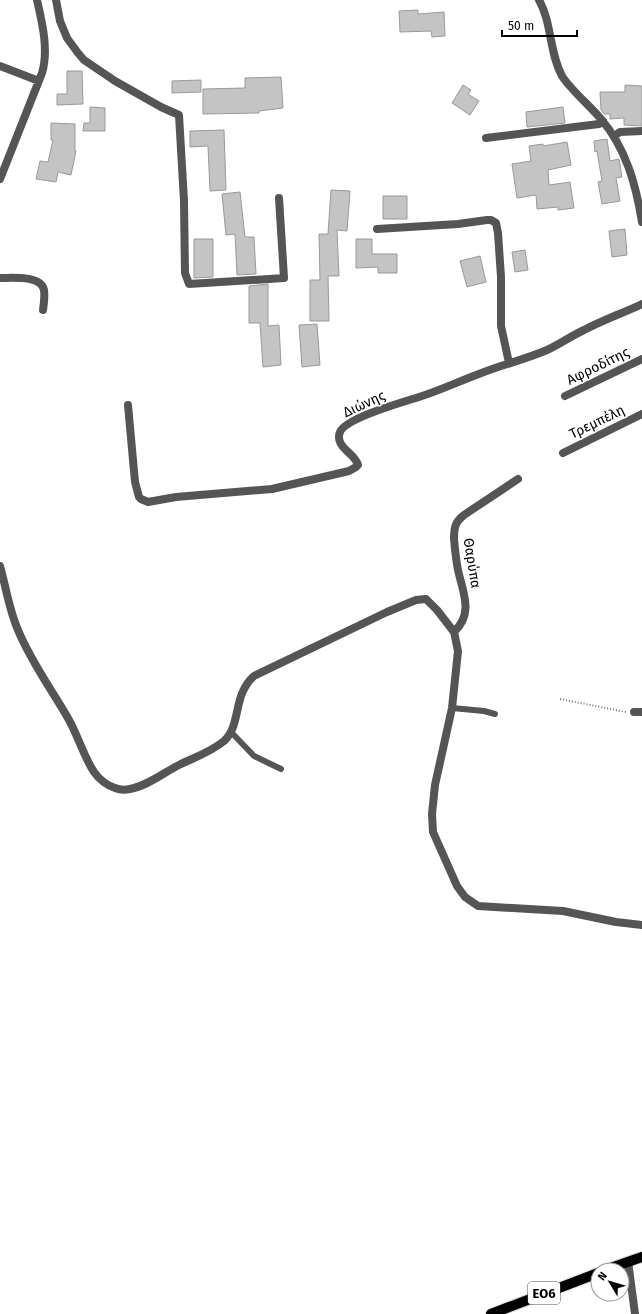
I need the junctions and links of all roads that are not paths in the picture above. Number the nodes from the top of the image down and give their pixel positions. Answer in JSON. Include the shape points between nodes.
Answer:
{"nodes":[{"id":1,"x":37,"y":0,"type":"edge"},
{"id":2,"x":56,"y":0,"type":"edge"},
{"id":3,"x":539,"y":0,"type":"edge"},
{"id":4,"x":0,"y":66,"type":"edge"},
{"id":5,"x":39,"y":81,"type":"junction"},
{"id":6,"x":603,"y":121,"type":"junction"},
{"id":7,"x":642,"y":131,"type":"edge"},
{"id":8,"x":614,"y":136,"type":"junction"},
{"id":9,"x":486,"y":138,"type":"dead end"},
{"id":10,"x":0,"y":179,"type":"edge"},
{"id":11,"x":280,"y":198,"type":"dead end"},
{"id":12,"x":640,"y":200,"type":"edge"},
{"id":13,"x":642,"y":222,"type":"edge"},
{"id":14,"x":377,"y":229,"type":"dead end"},
{"id":15,"x":0,"y":278,"type":"edge"},
{"id":16,"x":642,"y":304,"type":"edge"},
{"id":17,"x":43,"y":310,"type":"dead end"},
{"id":18,"x":642,"y":359,"type":"edge"},
{"id":19,"x":509,"y":363,"type":"junction"},
{"id":20,"x":565,"y":396,"type":"dead end"},
{"id":21,"x":128,"y":405,"type":"dead end"},
{"id":22,"x":642,"y":414,"type":"edge"},
{"id":23,"x":563,"y":453,"type":"dead end"},
{"id":24,"x":518,"y":479,"type":"dead end"},
{"id":25,"x":0,"y":566,"type":"edge"},
{"id":26,"x":454,"y":632,"type":"junction"},
{"id":27,"x":452,"y":708,"type":"junction"},
{"id":28,"x":495,"y":714,"type":"dead end"},
{"id":29,"x":231,"y":732,"type":"junction"},
{"id":30,"x":281,"y":768,"type":"dead end"},
{"id":31,"x":642,"y":925,"type":"edge"},
{"id":32,"x":642,"y":1257,"type":"edge"},
{"id":33,"x":628,"y":1261,"type":"joint"},
{"id":34,"x":590,"y":1276,"type":"edge"},
{"id":35,"x":491,"y":1314,"type":"edge"},
{"id":36,"x":635,"y":1314,"type":"edge"}],
"edges":[{"from":1,"to":5,"type":"street","via":[[45,58]]},
{"from":2,"to":11,"type":"street","via":[[67,38],[84,60],[115,81],[179,115],[185,273],[189,284],[284,278]]},
{"from":3,"to":6,"type":"street","via":[[556,61],[564,78]]},
{"from":4,"to":5,"type":"street"},
{"from":5,"to":10,"type":"street"},
{"from":6,"to":8,"type":"street"},
{"from":6,"to":9,"type":"street","via":[[600,124]]},
{"from":7,"to":8,"type":"street","via":[[620,132]]},
{"from":8,"to":12,"type":"street","via":[[628,164]]},
{"from":12,"to":13,"type":"street"},
{"from":14,"to":19,"type":"street","via":[[487,220],[496,223],[501,277],[501,326]]},
{"from":15,"to":17,"type":"street","via":[[38,281],[44,290]]},
{"from":16,"to":19,"type":"street","name":"Διώνης","via":[[585,329],[548,349]]},
{"from":18,"to":20,"type":"street","name":"Αφροδίτης"},
{"from":19,"to":21,"type":"street","name":"Διώνης","via":[[352,421],[344,427],[339,438],[355,458],[358,465],[356,467],[349,471],[272,489],[176,497],[148,502],[141,499],[137,494],[135,482]]},
{"from":22,"to":23,"type":"street","name":"Τρεμπέλη"},
{"from":24,"to":26,"type":"street","name":"Θαρύπα","via":[[458,519],[455,524],[455,555],[466,607],[463,621]]},
{"from":25,"to":29,"type":"street","via":[[20,636],[69,720],[90,766],[105,784],[124,790],[140,786],[218,745]]},
{"from":26,"to":27,"type":"street","via":[[458,651]]},
{"from":26,"to":29,"type":"street","via":[[426,599],[416,600],[388,612],[254,676],[246,685],[238,703]]},
{"from":27,"to":28,"type":"lane"},
{"from":27,"to":31,"type":"street","via":[[435,785],[433,832],[457,886],[465,897],[478,906],[563,911]]},
{"from":29,"to":30,"type":"lane","via":[[254,756]]},
{"from":32,"to":33,"type":"main road"},
{"from":33,"to":36,"type":"street"},
{"from":34,"to":35,"type":"main road","number":"ΕΟ6"}]}
